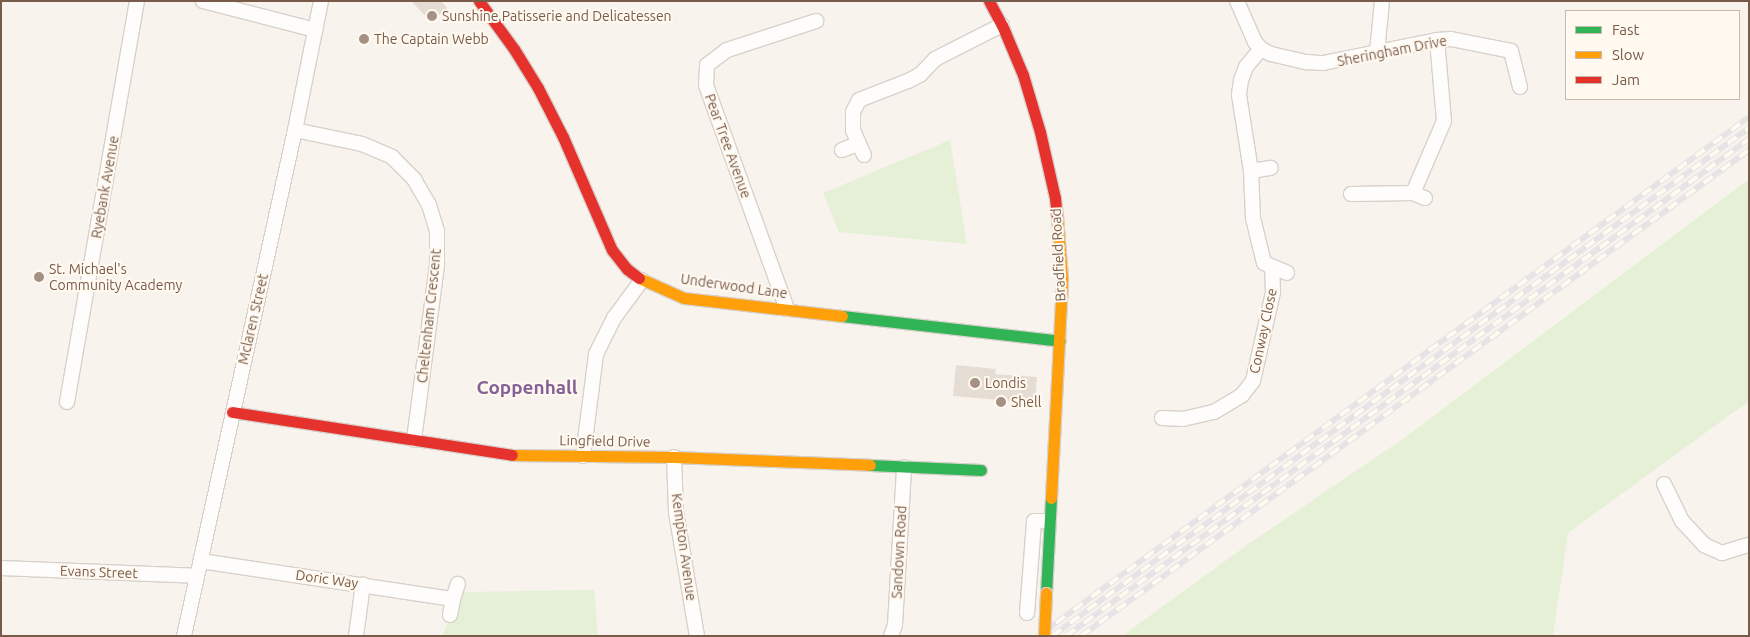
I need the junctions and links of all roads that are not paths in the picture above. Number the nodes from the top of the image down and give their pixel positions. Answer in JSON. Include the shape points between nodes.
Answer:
{"nodes":[{"id":1,"x":137,"y":1,"type":"edge"},
{"id":2,"x":203,"y":1,"type":"edge"},
{"id":3,"x":321,"y":1,"type":"edge"},
{"id":4,"x":479,"y":1,"type":"edge"},
{"id":5,"x":989,"y":1,"type":"edge"},
{"id":6,"x":1237,"y":1,"type":"edge"},
{"id":7,"x":1382,"y":1,"type":"edge"},
{"id":8,"x":816,"y":21,"type":"dead end"},
{"id":9,"x":1002,"y":25,"type":"junction"},
{"id":10,"x":315,"y":30,"type":"junction"},
{"id":11,"x":1437,"y":40,"type":"junction"},
{"id":12,"x":1261,"y":49,"type":"junction"},
{"id":13,"x":1377,"y":52,"type":"junction"},
{"id":14,"x":1520,"y":87,"type":"dead end"},
{"id":15,"x":295,"y":130,"type":"junction"},
{"id":16,"x":842,"y":150,"type":"dead end"},
{"id":17,"x":1272,"y":168,"type":"dead end"},
{"id":18,"x":1251,"y":171,"type":"junction"},
{"id":19,"x":1351,"y":194,"type":"dead end"},
{"id":20,"x":1272,"y":268,"type":"junction"},
{"id":21,"x":1287,"y":273,"type":"dead end"},
{"id":22,"x":642,"y":280,"type":"junction"},
{"id":23,"x":787,"y":309,"type":"junction"},
{"id":24,"x":1060,"y":341,"type":"junction"},
{"id":25,"x":67,"y":402,"type":"dead end"},
{"id":26,"x":232,"y":412,"type":"junction"},
{"id":27,"x":1162,"y":418,"type":"dead end"},
{"id":28,"x":414,"y":439,"type":"junction"},
{"id":29,"x":583,"y":456,"type":"junction"},
{"id":30,"x":674,"y":457,"type":"junction"},
{"id":31,"x":904,"y":467,"type":"junction"},
{"id":32,"x":981,"y":470,"type":"dead end"},
{"id":33,"x":1664,"y":484,"type":"dead end"},
{"id":34,"x":1048,"y":521,"type":"junction"},
{"id":35,"x":1749,"y":545,"type":"edge"},
{"id":36,"x":201,"y":561,"type":"junction"},
{"id":37,"x":1,"y":568,"type":"edge"},
{"id":38,"x":196,"y":576,"type":"junction"},
{"id":39,"x":363,"y":584,"type":"junction"},
{"id":40,"x":458,"y":584,"type":"dead end"},
{"id":41,"x":453,"y":598,"type":"junction"},
{"id":42,"x":1027,"y":613,"type":"dead end"},
{"id":43,"x":450,"y":615,"type":"dead end"},
{"id":44,"x":184,"y":636,"type":"edge"},
{"id":45,"x":356,"y":636,"type":"edge"},
{"id":46,"x":697,"y":636,"type":"edge"},
{"id":47,"x":891,"y":636,"type":"edge"},
{"id":48,"x":1044,"y":636,"type":"edge"}],
"edges":[{"from":1,"to":25,"type":"street","name":"Ryebank Avenue"},
{"from":2,"to":10,"type":"street"},
{"from":3,"to":10,"type":"street","name":"Mclaren Street"},
{"from":4,"to":22,"type":"street","name":"Underwood Lane","via":[[538,88],[612,250],[627,269]]},
{"from":5,"to":9,"type":"street","name":"Bradfield Road"},
{"from":6,"to":12,"type":"street"},
{"from":7,"to":13,"type":"street"},
{"from":8,"to":23,"type":"street","name":"Pear Tree Avenue","via":[[727,50],[707,65],[706,85]]},
{"from":9,"to":16,"type":"street","via":[[934,59],[920,75],[908,82],[859,100],[853,120],[861,149]]},
{"from":9,"to":24,"type":"street","name":"Bradfield Road","via":[[1023,75],[1056,198],[1062,278]]},
{"from":10,"to":15,"type":"street","name":"Mclaren Street"},
{"from":11,"to":13,"type":"street","name":"Sheringham Drive"},
{"from":11,"to":14,"type":"street","name":"Sheringham Drive","via":[[1451,39],[1511,51]]},
{"from":11,"to":19,"type":"street","via":[[1444,121],[1419,195]]},
{"from":12,"to":13,"type":"street","name":"Sheringham Drive","via":[[1291,59],[1323,63]]},
{"from":12,"to":18,"type":"street","name":"Conway Close","via":[[1246,67],[1241,80],[1240,95]]},
{"from":15,"to":26,"type":"street","name":"Mclaren Street"},
{"from":15,"to":28,"type":"street","name":"Cheltenham Crescent","via":[[362,144],[392,157],[414,179],[429,205],[437,231],[437,265]]},
{"from":17,"to":18,"type":"street"},
{"from":18,"to":20,"type":"street","name":"Conway Close","via":[[1253,218],[1264,263]]},
{"from":20,"to":21,"type":"street","name":"Conway Close"},
{"from":20,"to":27,"type":"street","name":"Conway Close","via":[[1273,292],[1253,381],[1242,395],[1214,412],[1190,418]]},
{"from":22,"to":23,"type":"street","name":"Underwood Lane","via":[[684,298]]},
{"from":22,"to":29,"type":"street","via":[[614,318],[596,354]]},
{"from":23,"to":24,"type":"street","name":"Underwood Lane"},
{"from":24,"to":34,"type":"street","name":"Bradfield Road"},
{"from":26,"to":28,"type":"street","name":"Lingfield Drive"},
{"from":26,"to":36,"type":"street","name":"Mclaren Street"},
{"from":28,"to":29,"type":"street","name":"Lingfield Drive","via":[[510,454]]},
{"from":29,"to":30,"type":"street","name":"Lingfield Drive"},
{"from":30,"to":31,"type":"street","name":"Lingfield Drive"},
{"from":30,"to":46,"type":"street","name":"Kempton Avenue","via":[[676,512]]},
{"from":31,"to":32,"type":"street","name":"Lingfield Drive"},
{"from":31,"to":47,"type":"street","name":"Sandown Road","via":[[895,624]]},
{"from":33,"to":35,"type":"street","via":[[1682,521],[1704,545],[1722,553]]},
{"from":34,"to":42,"type":"street","via":[[1034,521]]},
{"from":34,"to":48,"type":"street","name":"Bradfield Road","bridge":true},
{"from":36,"to":38,"type":"street","name":"Mclaren Street"},
{"from":36,"to":39,"type":"street","name":"Doric Way"},
{"from":37,"to":38,"type":"street","name":"Evans Street"},
{"from":38,"to":44,"type":"street","name":"Mclaren Street"},
{"from":39,"to":41,"type":"street","name":"Doric Way"},
{"from":39,"to":45,"type":"street"},
{"from":40,"to":41,"type":"street"},
{"from":41,"to":43,"type":"street"}]}
